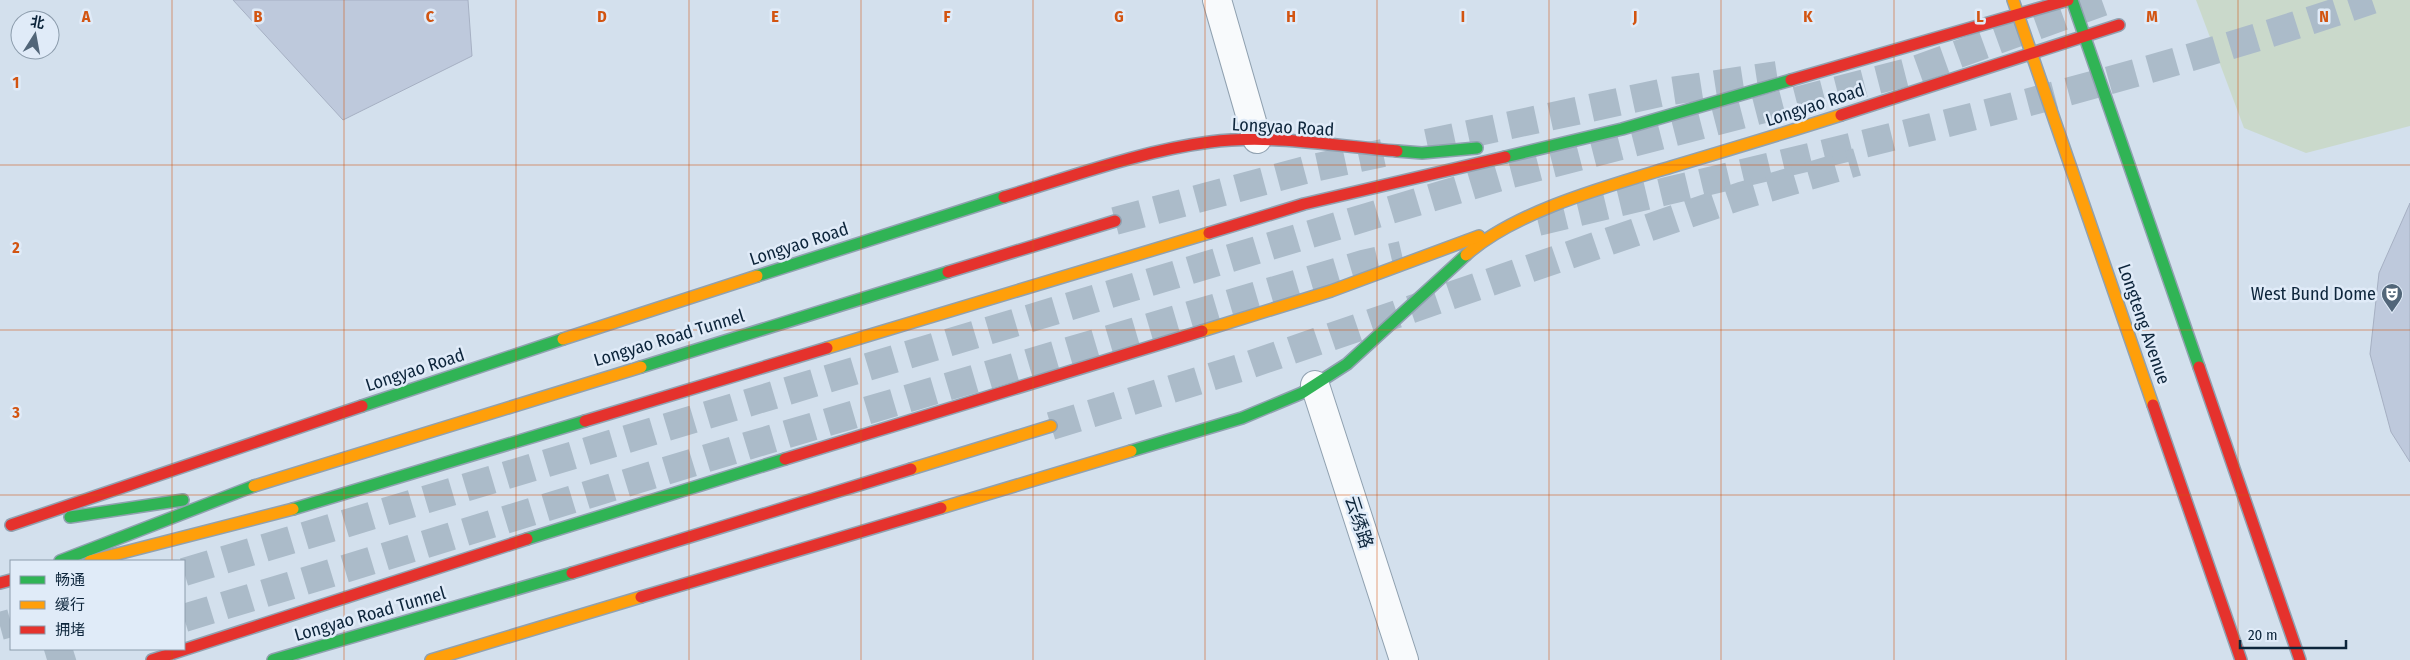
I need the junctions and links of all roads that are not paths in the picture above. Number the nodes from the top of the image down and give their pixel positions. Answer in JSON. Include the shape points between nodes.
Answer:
{"nodes":[{"id":1,"x":1217,"y":0,"type":"edge"},
{"id":2,"x":2013,"y":0,"type":"edge"},
{"id":3,"x":2068,"y":0,"type":"edge"},
{"id":4,"x":2072,"y":0,"type":"edge"},
{"id":5,"x":2018,"y":15,"type":"junction"},
{"id":6,"x":2119,"y":25,"type":"dead end"},
{"id":7,"x":2085,"y":36,"type":"junction"},
{"id":8,"x":2032,"y":53,"type":"junction"},
{"id":9,"x":1622,"y":129,"type":"junction"},
{"id":10,"x":1257,"y":139,"type":"junction"},
{"id":11,"x":1523,"y":219,"type":"junction"},
{"id":12,"x":1115,"y":221,"type":"tunnel mouth"},
{"id":13,"x":1315,"y":385,"type":"junction"},
{"id":14,"x":1051,"y":426,"type":"tunnel mouth"},
{"id":15,"x":234,"y":492,"type":"junction"},
{"id":16,"x":6,"y":526,"type":"edge"},
{"id":17,"x":63,"y":560,"type":"edge"},
{"id":18,"x":94,"y":560,"type":"edge"},
{"id":19,"x":185,"y":649,"type":"edge"},
{"id":20,"x":183,"y":650,"type":"edge"},
{"id":21,"x":152,"y":660,"type":"edge"},
{"id":22,"x":272,"y":660,"type":"edge"},
{"id":23,"x":431,"y":660,"type":"edge"},
{"id":24,"x":1404,"y":660,"type":"edge"},
{"id":25,"x":2241,"y":660,"type":"edge"},
{"id":26,"x":2300,"y":660,"type":"edge"}],
"edges":[{"from":1,"to":10,"type":"street"},
{"from":2,"to":5,"type":"main road","name":"Longteng Avenue"},
{"from":3,"to":5,"type":"main road","name":"Longyao Road"},
{"from":4,"to":7,"type":"main road"},
{"from":5,"to":8,"type":"main road","name":"Longteng Avenue"},
{"from":5,"to":9,"type":"main road","name":"Longyao Road"},
{"from":6,"to":7,"type":"main road","name":"Longyao Road"},
{"from":7,"to":8,"type":"main road","name":"Longyao Road"},
{"from":7,"to":26,"type":"main road"},
{"from":8,"to":11,"type":"main road","name":"Longyao Road","via":[[1592,191]]},
{"from":8,"to":25,"type":"main road","name":"Longteng Avenue"},
{"from":9,"to":10,"type":"main road","name":"Longyao Road","via":[[1494,147],[1422,153]]},
{"from":9,"to":18,"type":"main road","name":"Longyao Road","via":[[1304,204],[272,516]]},
{"from":10,"to":16,"type":"main road","name":"Longyao Road","via":[[1210,142],[1140,156],[912,225]]},
{"from":11,"to":13,"type":"main road","name":"Longyao Road","via":[[1474,248],[1347,364]]},
{"from":11,"to":19,"type":"main road","name":"Longyao Road","via":[[1331,291],[493,549]]},
{"from":12,"to":15,"type":"main road","name":"Longyao Road Tunnel"},
{"from":13,"to":23,"type":"main road","name":"Longyao Road","via":[[1242,418]]},
{"from":13,"to":24,"type":"street","name":"云绣路"},
{"from":14,"to":22,"type":"main road","name":"Longyao Road Tunnel","via":[[585,569]]},
{"from":15,"to":16,"type":"main road","name":"Longyao Road Tunnel"},
{"from":15,"to":17,"type":"main road","name":"Longyao Road Tunnel"},
{"from":20,"to":21,"type":"main road","name":"Longyao Road"}]}
